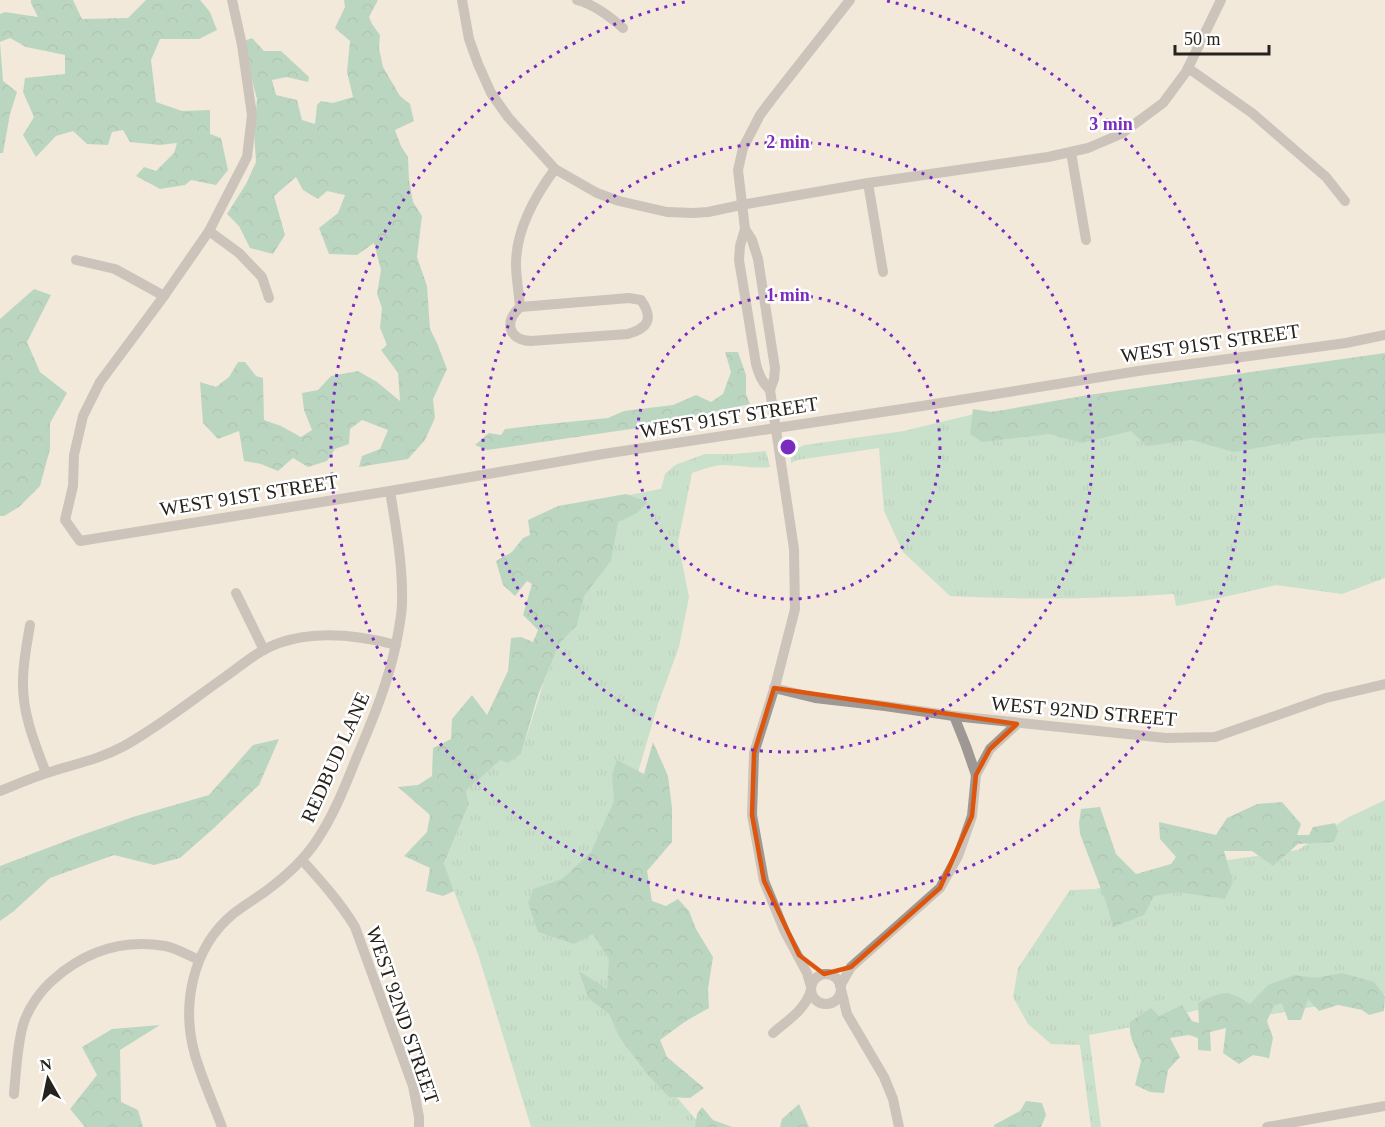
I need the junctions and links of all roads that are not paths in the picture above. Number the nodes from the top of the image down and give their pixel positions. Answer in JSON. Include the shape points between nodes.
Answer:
{"nodes":[{"id":1,"x":232,"y":0,"type":"edge"},
{"id":2,"x":466,"y":0,"type":"edge"},
{"id":3,"x":577,"y":0,"type":"edge"},
{"id":4,"x":850,"y":0,"type":"edge"},
{"id":5,"x":1221,"y":0,"type":"edge"},
{"id":6,"x":623,"y":28,"type":"dead end"},
{"id":7,"x":1188,"y":68,"type":"junction"},
{"id":8,"x":1071,"y":152,"type":"junction"},
{"id":9,"x":555,"y":169,"type":"junction"},
{"id":10,"x":868,"y":183,"type":"junction"},
{"id":11,"x":1345,"y":201,"type":"dead end"},
{"id":12,"x":741,"y":205,"type":"junction"},
{"id":13,"x":745,"y":229,"type":"junction"},
{"id":14,"x":209,"y":231,"type":"junction"},
{"id":15,"x":1086,"y":240,"type":"dead end"},
{"id":16,"x":76,"y":260,"type":"dead end"},
{"id":17,"x":883,"y":272,"type":"dead end"},
{"id":18,"x":164,"y":296,"type":"junction"},
{"id":19,"x":269,"y":298,"type":"dead end"},
{"id":20,"x":520,"y":307,"type":"junction"},
{"id":21,"x":1385,"y":335,"type":"edge"},
{"id":22,"x":770,"y":390,"type":"junction"},
{"id":23,"x":776,"y":428,"type":"junction"},
{"id":24,"x":390,"y":490,"type":"junction"},
{"id":25,"x":236,"y":593,"type":"dead end"},
{"id":26,"x":30,"y":625,"type":"dead end"},
{"id":27,"x":396,"y":645,"type":"junction"},
{"id":28,"x":264,"y":650,"type":"junction"},
{"id":29,"x":1385,"y":684,"type":"edge"},
{"id":30,"x":774,"y":688,"type":"junction"},
{"id":31,"x":954,"y":717,"type":"junction"},
{"id":32,"x":1017,"y":724,"type":"junction"},
{"id":33,"x":46,"y":773,"type":"junction"},
{"id":34,"x":976,"y":775,"type":"junction"},
{"id":35,"x":0,"y":791,"type":"edge"},
{"id":36,"x":302,"y":860,"type":"junction"},
{"id":37,"x":799,"y":955,"type":"junction"},
{"id":38,"x":199,"y":960,"type":"junction"},
{"id":39,"x":851,"y":967,"type":"junction"},
{"id":40,"x":826,"y":974,"type":"junction"},
{"id":41,"x":811,"y":988,"type":"junction"},
{"id":42,"x":841,"y":988,"type":"junction"},
{"id":43,"x":822,"y":1004,"type":"junction"},
{"id":44,"x":802,"y":1008,"type":"junction"},
{"id":45,"x":847,"y":1014,"type":"junction"},
{"id":46,"x":772,"y":1033,"type":"dead end"},
{"id":47,"x":14,"y":1094,"type":"dead end"},
{"id":48,"x":1385,"y":1106,"type":"edge"},
{"id":49,"x":222,"y":1127,"type":"edge"},
{"id":50,"x":419,"y":1127,"type":"edge"},
{"id":51,"x":899,"y":1127,"type":"edge"},
{"id":52,"x":1267,"y":1127,"type":"edge"}],
"edges":[{"from":1,"to":14,"type":"street","via":[[252,115],[247,157]]},
{"from":2,"to":9,"type":"street","via":[[469,39],[491,93]]},
{"from":3,"to":6,"type":"street","via":[[608,14]]},
{"from":4,"to":12,"type":"street","via":[[760,115],[743,148],[738,170]]},
{"from":5,"to":7,"type":"street"},
{"from":7,"to":8,"type":"street","via":[[1163,103],[1121,134]]},
{"from":7,"to":11,"type":"street","via":[[1252,113],[1326,177]]},
{"from":8,"to":10,"type":"street"},
{"from":8,"to":15,"type":"street"},
{"from":9,"to":12,"type":"street","via":[[597,193],[656,210],[708,212]]},
{"from":9,"to":20,"type":"street","via":[[533,202],[519,241],[516,264]]},
{"from":10,"to":12,"type":"street"},
{"from":10,"to":17,"type":"street"},
{"from":12,"to":13,"type":"street"},
{"from":13,"to":22,"type":"street","via":[[758,259],[776,368]]},
{"from":13,"to":22,"type":"street","via":[[739,260],[756,364],[762,383]]},
{"from":14,"to":18,"type":"street"},
{"from":14,"to":19,"type":"street","via":[[239,253],[261,277]]},
{"from":16,"to":18,"type":"street","via":[[115,268]]},
{"from":18,"to":24,"type":"street","name":"WEST 91ST STREET","via":[[100,382],[83,416],[65,520],[80,541]]},
{"from":20,"to":20,"type":"street","via":[[513,314],[510,328],[522,341],[628,334],[640,331],[647,320],[645,306],[636,298]]},
{"from":21,"to":23,"type":"street","name":"WEST 91ST STREET"},
{"from":22,"to":23,"type":"street"},
{"from":23,"to":24,"type":"street","name":"WEST 91ST STREET"},
{"from":23,"to":30,"type":"street","via":[[794,549],[795,609]]},
{"from":24,"to":27,"type":"street","name":"REDBUD LANE","via":[[403,605]]},
{"from":25,"to":28,"type":"street"},
{"from":26,"to":33,"type":"street","via":[[22,684],[25,711]]},
{"from":27,"to":28,"type":"street","via":[[346,635],[303,638]]},
{"from":27,"to":36,"type":"street","name":"REDBUD LANE","via":[[382,696],[340,798]]},
{"from":28,"to":33,"type":"street","via":[[138,738],[101,757]]},
{"from":29,"to":32,"type":"street","name":"WEST 92ND STREET","via":[[1326,698],[1215,737],[1166,738]]},
{"from":30,"to":31,"type":"street","name":"WEST 92ND STREET","via":[[815,698]]},
{"from":30,"to":37,"type":"street","via":[[754,753],[752,815],[764,880],[785,933]]},
{"from":31,"to":32,"type":"street","name":"WEST 92ND STREET"},
{"from":31,"to":34,"type":"street"},
{"from":32,"to":34,"type":"street","via":[[990,749]]},
{"from":33,"to":35,"type":"street"},
{"from":34,"to":39,"type":"street","via":[[972,816],[958,856],[940,888]]},
{"from":36,"to":38,"type":"street","name":"REDBUD LANE","via":[[232,915],[207,944]]},
{"from":36,"to":50,"type":"street","name":"WEST 92ND STREET","via":[[332,893],[355,927],[412,1086]]},
{"from":37,"to":40,"type":"street"},
{"from":37,"to":41,"type":"street"},
{"from":38,"to":47,"type":"street","via":[[166,946],[123,945],[101,950],[63,972],[48,985],[24,1023]]},
{"from":38,"to":49,"type":"street","name":"REDBUD LANE","via":[[192,981],[190,1032]]},
{"from":39,"to":40,"type":"street"},
{"from":39,"to":42,"type":"street"},
{"from":40,"to":41,"type":"street","via":[[815,978]]},
{"from":40,"to":42,"type":"street","via":[[834,976]]},
{"from":41,"to":43,"type":"street","via":[[813,997]]},
{"from":41,"to":44,"type":"street"},
{"from":42,"to":43,"type":"street","via":[[834,1002]]},
{"from":42,"to":45,"type":"street"},
{"from":43,"to":44,"type":"street"},
{"from":43,"to":45,"type":"street"},
{"from":44,"to":46,"type":"street"},
{"from":45,"to":51,"type":"street","via":[[884,1077]]},
{"from":48,"to":52,"type":"street"}]}
